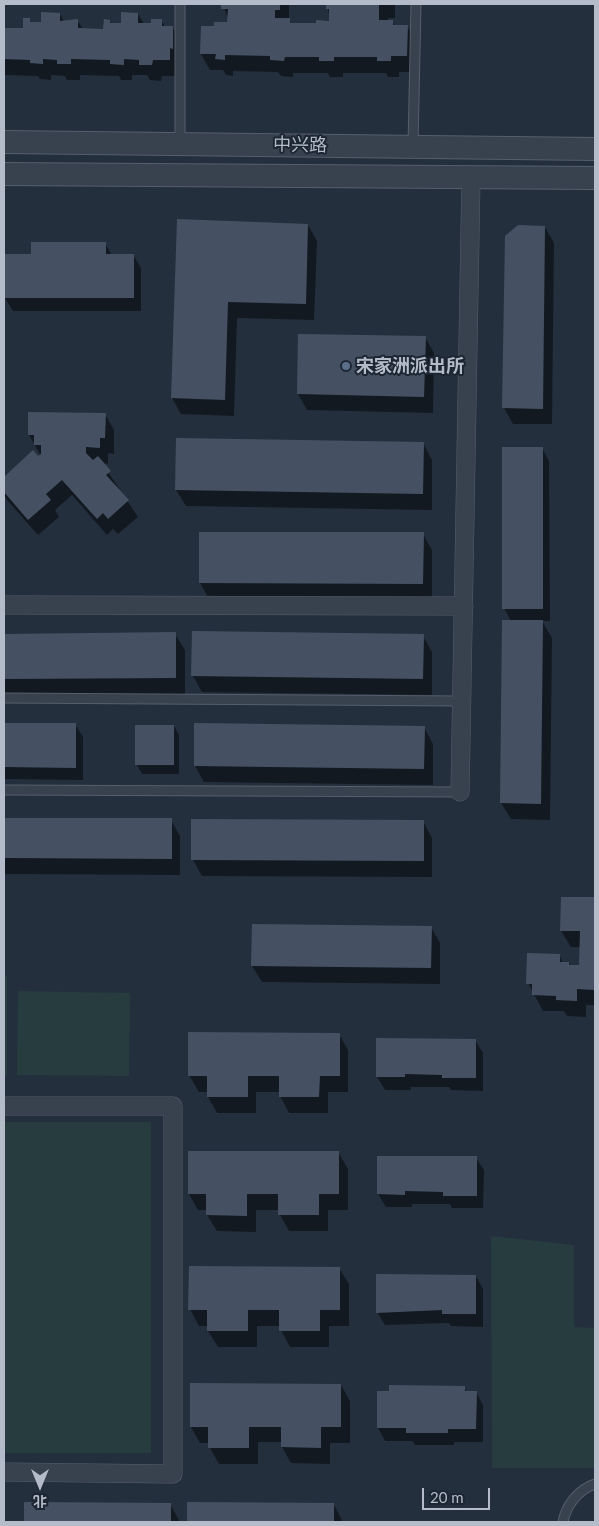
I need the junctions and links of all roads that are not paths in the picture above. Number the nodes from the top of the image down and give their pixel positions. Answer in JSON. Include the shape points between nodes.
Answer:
{"nodes":[{"id":1,"x":180,"y":4,"type":"edge"},
{"id":2,"x":416,"y":4,"type":"edge"},
{"id":3,"x":4,"y":142,"type":"edge"},
{"id":4,"x":180,"y":144,"type":"junction"},
{"id":5,"x":413,"y":147,"type":"junction"},
{"id":6,"x":595,"y":149,"type":"edge"},
{"id":7,"x":4,"y":174,"type":"edge"},
{"id":8,"x":471,"y":177,"type":"junction"},
{"id":9,"x":595,"y":178,"type":"edge"},
{"id":10,"x":4,"y":605,"type":"edge"},
{"id":11,"x":464,"y":606,"type":"junction"},
{"id":12,"x":4,"y":698,"type":"edge"},
{"id":13,"x":462,"y":701,"type":"junction"},
{"id":14,"x":4,"y":790,"type":"edge"},
{"id":15,"x":460,"y":792,"type":"joint"},
{"id":16,"x":4,"y":1106,"type":"edge"},
{"id":17,"x":4,"y":1472,"type":"edge"},
{"id":18,"x":595,"y":1484,"type":"edge"},
{"id":19,"x":563,"y":1522,"type":"edge"}],
"edges":[{"from":1,"to":4,"type":"lane"},
{"from":2,"to":5,"type":"lane"},
{"from":3,"to":4,"type":"street","name":"中兴路"},
{"from":4,"to":5,"type":"street","name":"中兴路"},
{"from":5,"to":6,"type":"street","name":"中兴路"},
{"from":7,"to":8,"type":"street","name":"中兴路"},
{"from":8,"to":9,"type":"street","name":"中兴路"},
{"from":8,"to":11,"type":"street"},
{"from":10,"to":11,"type":"street"},
{"from":11,"to":13,"type":"street"},
{"from":12,"to":13,"type":"lane"},
{"from":13,"to":15,"type":"street"},
{"from":14,"to":15,"type":"lane"},
{"from":16,"to":17,"type":"street","via":[[173,1106],[173,1474]]},
{"from":18,"to":19,"type":"lane","via":[[584,1488],[572,1501]]}]}
